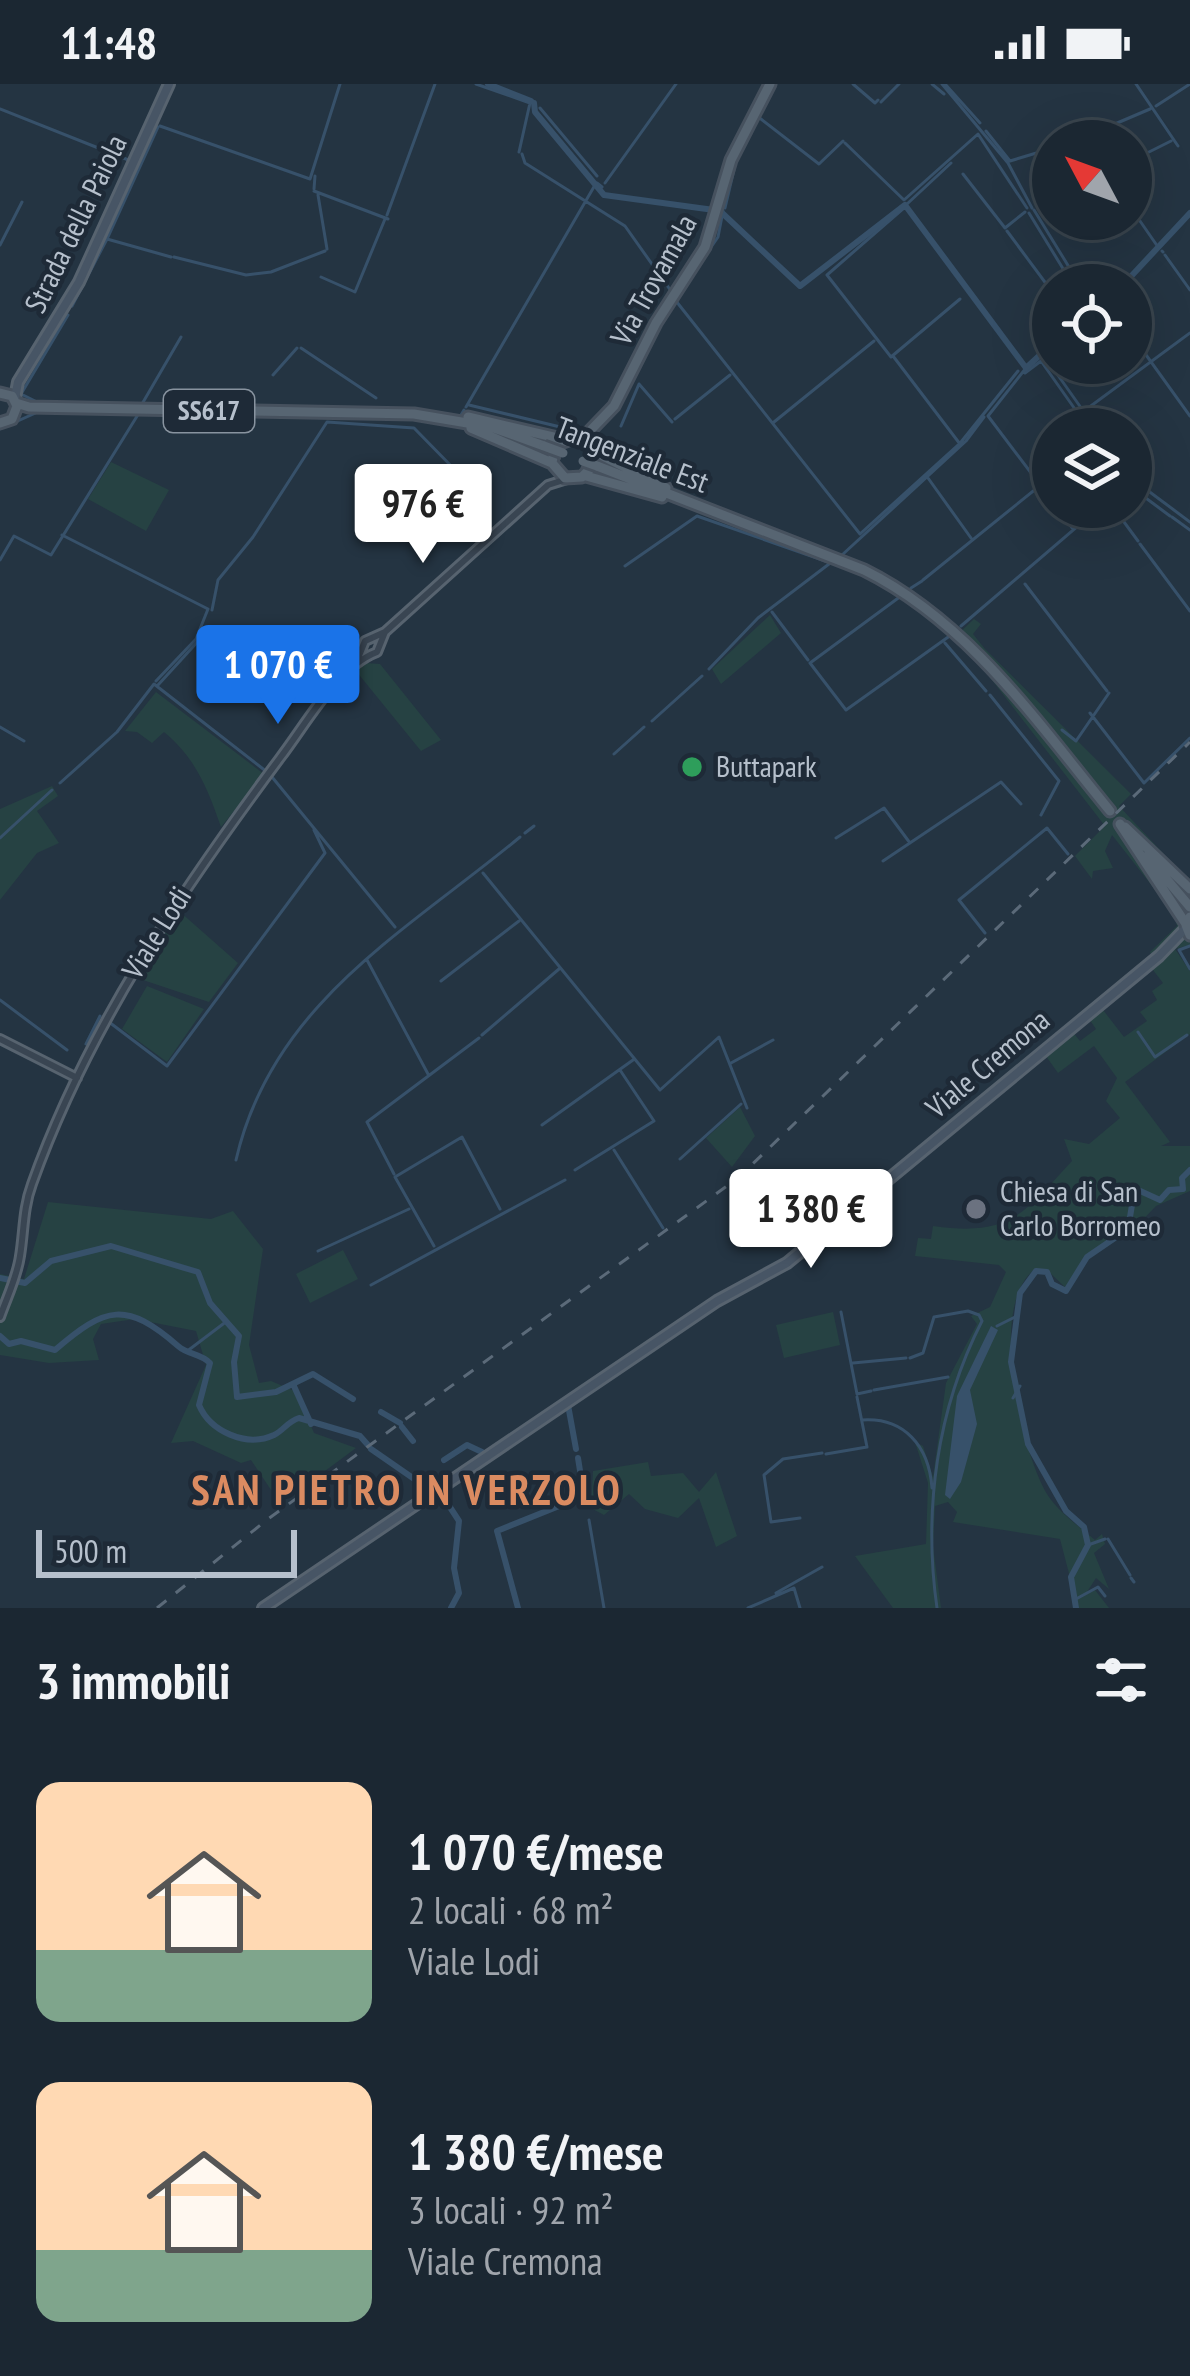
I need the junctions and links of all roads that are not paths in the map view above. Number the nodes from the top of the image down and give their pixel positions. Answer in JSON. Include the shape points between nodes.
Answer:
{"nodes":[{"id":1,"x":169,"y":84,"type":"edge"},
{"id":2,"x":770,"y":84,"type":"edge"},
{"id":3,"x":18,"y":382,"type":"junction"},
{"id":4,"x":1,"y":393,"type":"edge"},
{"id":5,"x":16,"y":405,"type":"junction"},
{"id":6,"x":390,"y":412,"type":"junction"},
{"id":7,"x":0,"y":423,"type":"edge"},
{"id":8,"x":597,"y":427,"type":"junction"},
{"id":9,"x":579,"y":436,"type":"junction"},
{"id":10,"x":562,"y":439,"type":"junction"},
{"id":11,"x":592,"y":448,"type":"junction"},
{"id":12,"x":553,"y":465,"type":"junction"},
{"id":13,"x":576,"y":478,"type":"junction"},
{"id":14,"x":548,"y":485,"type":"junction"},
{"id":15,"x":685,"y":501,"type":"junction"},
{"id":16,"x":385,"y":632,"type":"junction"},
{"id":17,"x":370,"y":639,"type":"junction"},
{"id":18,"x":379,"y":644,"type":"junction"},
{"id":19,"x":365,"y":652,"type":"junction"},
{"id":20,"x":1110,"y":811,"type":"dead end"},
{"id":21,"x":1120,"y":824,"type":"junction"},
{"id":22,"x":1190,"y":889,"type":"edge"},
{"id":23,"x":1190,"y":907,"type":"edge"},
{"id":24,"x":1188,"y":929,"type":"edge"},
{"id":25,"x":0,"y":1040,"type":"edge"},
{"id":26,"x":77,"y":1078,"type":"junction"},
{"id":27,"x":0,"y":1317,"type":"edge"},
{"id":28,"x":263,"y":1608,"type":"edge"}],
"edges":[{"from":1,"to":3,"type":"main road","name":"Strada della Paiola","via":[[79,282]]},
{"from":2,"to":8,"type":"main road","name":"Via Trovamala","via":[[736,147],[705,247]]},
{"from":3,"to":4,"type":"main road","name":"Strada della Paiola"},
{"from":3,"to":5,"type":"main road","name":"Strada della Paiola"},
{"from":4,"to":5,"type":"main road","name":"Tangenziale Est","number":"SS617"},
{"from":5,"to":6,"type":"main road","name":"Tangenziale Est","number":"SS617"},
{"from":5,"to":7,"type":"main road"},
{"from":6,"to":10,"type":"main road","via":[[489,419]]},
{"from":6,"to":12,"type":"main road","via":[[465,425]]},
{"from":6,"to":15,"type":"main road","name":"Tangenziale Est","number":"SS617","bridge":true,"via":[[471,422]]},
{"from":8,"to":9,"type":"main road"},
{"from":8,"to":11,"type":"main road","name":"Via Trovamala"},
{"from":9,"to":10,"type":"main road"},
{"from":9,"to":11,"type":"main road"},
{"from":10,"to":12,"type":"main road"},
{"from":11,"to":13,"type":"main road","via":[[593,466]]},
{"from":11,"to":15,"type":"main road"},
{"from":12,"to":13,"type":"main road"},
{"from":12,"to":14,"type":"street"},
{"from":13,"to":14,"type":"street"},
{"from":13,"to":15,"type":"main road"},
{"from":14,"to":16,"type":"street"},
{"from":15,"to":20,"type":"main road","name":"Tangenziale Est","number":"SS617","via":[[864,570],[937,614]]},
{"from":16,"to":17,"type":"street"},
{"from":16,"to":18,"type":"street"},
{"from":17,"to":18,"type":"street"},
{"from":17,"to":19,"type":"street"},
{"from":18,"to":19,"type":"street"},
{"from":19,"to":26,"type":"street","name":"Viale Lodi","via":[[174,904]]},
{"from":21,"to":22,"type":"main road"},
{"from":21,"to":23,"type":"main road"},
{"from":21,"to":24,"type":"main road"},
{"from":24,"to":28,"type":"main road","name":"Viale Cremona","via":[[787,1262],[717,1301]]},
{"from":25,"to":26,"type":"street"},
{"from":26,"to":27,"type":"street","name":"Viale Lodi","via":[[31,1186]]}]}
